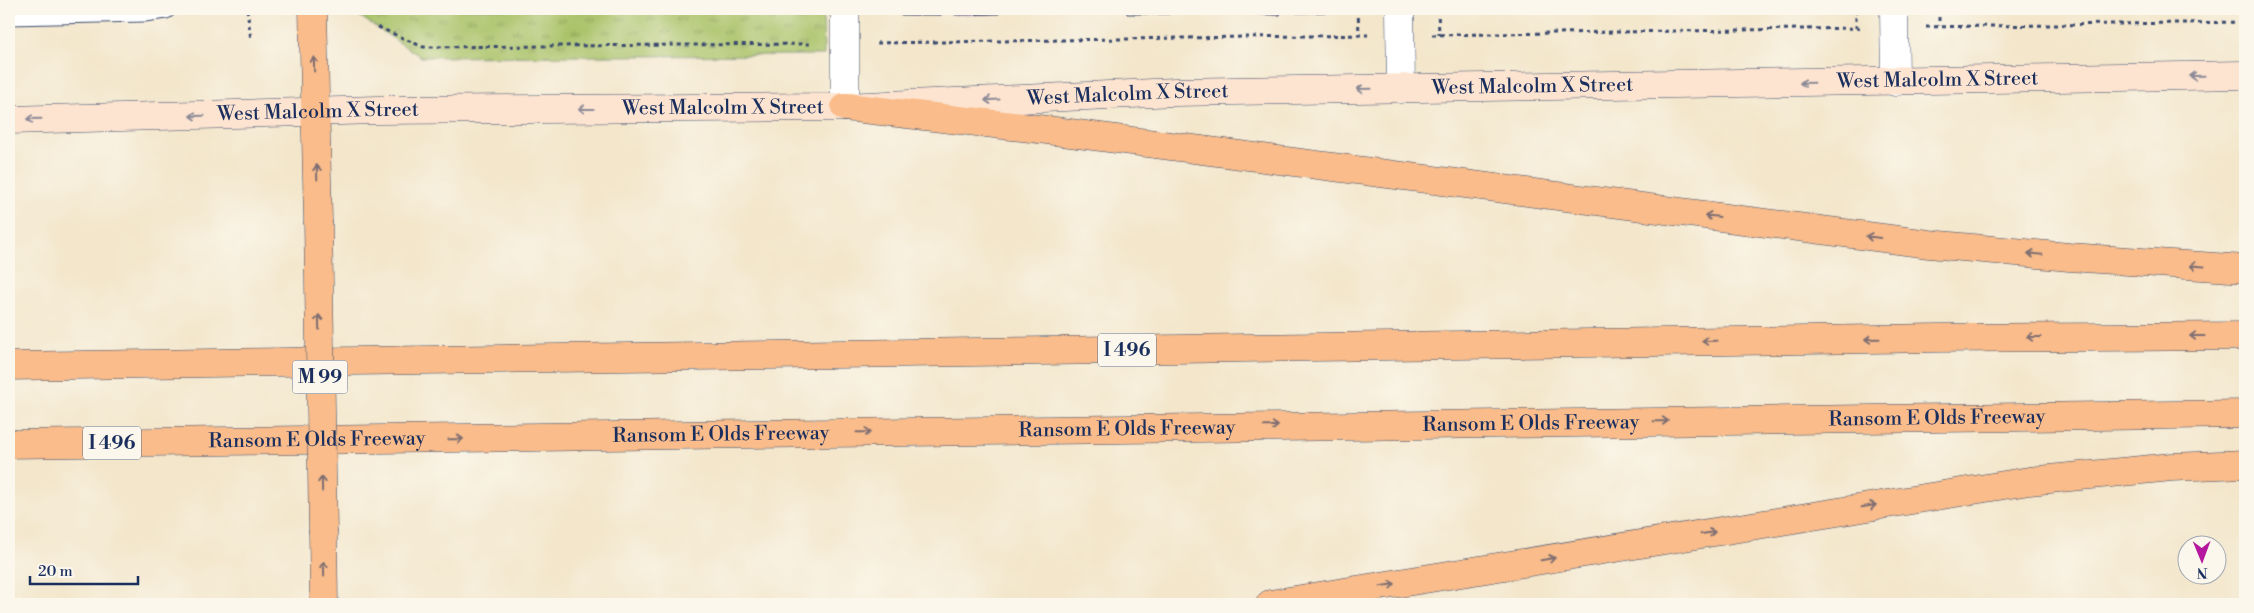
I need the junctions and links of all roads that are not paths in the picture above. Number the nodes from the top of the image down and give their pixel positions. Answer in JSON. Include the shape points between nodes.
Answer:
{"nodes":[{"id":1,"x":166,"y":9,"type":"edge"},
{"id":2,"x":313,"y":9,"type":"edge"},
{"id":3,"x":845,"y":9,"type":"edge"},
{"id":4,"x":93,"y":11,"type":"edge"},
{"id":5,"x":9,"y":15,"type":"edge"},
{"id":6,"x":1894,"y":18,"type":"edge"},
{"id":7,"x":1400,"y":22,"type":"edge"},
{"id":8,"x":2245,"y":75,"type":"edge"},
{"id":9,"x":1896,"y":82,"type":"junction"},
{"id":10,"x":1401,"y":89,"type":"junction"},
{"id":11,"x":845,"y":107,"type":"junction"},
{"id":12,"x":315,"y":113,"type":"junction"},
{"id":13,"x":9,"y":120,"type":"edge"},
{"id":14,"x":2245,"y":268,"type":"edge"},
{"id":15,"x":2245,"y":336,"type":"edge"},
{"id":16,"x":9,"y":366,"type":"edge"},
{"id":17,"x":2245,"y":414,"type":"edge"},
{"id":18,"x":215,"y":442,"type":"junction"},
{"id":19,"x":9,"y":444,"type":"edge"},
{"id":20,"x":9,"y":459,"type":"edge"},
{"id":21,"x":2245,"y":464,"type":"edge"},
{"id":22,"x":324,"y":604,"type":"edge"},
{"id":23,"x":1270,"y":604,"type":"edge"}],
"edges":[{"from":1,"to":4,"type":"lane"},
{"from":12,"to":2,"type":"main road","number":"M 99","one_way":true},
{"from":3,"to":11,"type":"street"},
{"from":4,"to":5,"type":"lane"},
{"from":6,"to":9,"type":"street"},
{"from":7,"to":10,"type":"street"},
{"from":8,"to":9,"type":"street","name":"West Malcolm X Street","one_way":true},
{"from":9,"to":10,"type":"street","name":"West Malcolm X Street","one_way":true},
{"from":10,"to":11,"type":"street","name":"West Malcolm X Street","one_way":true,"via":[[1175,92]]},
{"from":11,"to":12,"type":"street","name":"West Malcolm X Street","one_way":true},
{"from":14,"to":11,"type":"main road","one_way":true,"via":[[1929,244]]},
{"from":12,"to":13,"type":"street","name":"West Malcolm X Street","one_way":true},
{"from":22,"to":12,"type":"main road","number":"M 99","one_way":true,"bridge":true},
{"from":15,"to":16,"type":"main road","number":"I 496","one_way":true,"via":[[1889,338]]},
{"from":18,"to":17,"type":"main road","name":"Ransom E Olds Freeway","number":"I 496","one_way":true},
{"from":18,"to":19,"type":"main road","name":"Ransom E Olds Freeway","number":"I 496"},
{"from":18,"to":20,"type":"main road"},
{"from":23,"to":21,"type":"main road","one_way":true,"via":[[2029,481],[2172,467]]}]}
